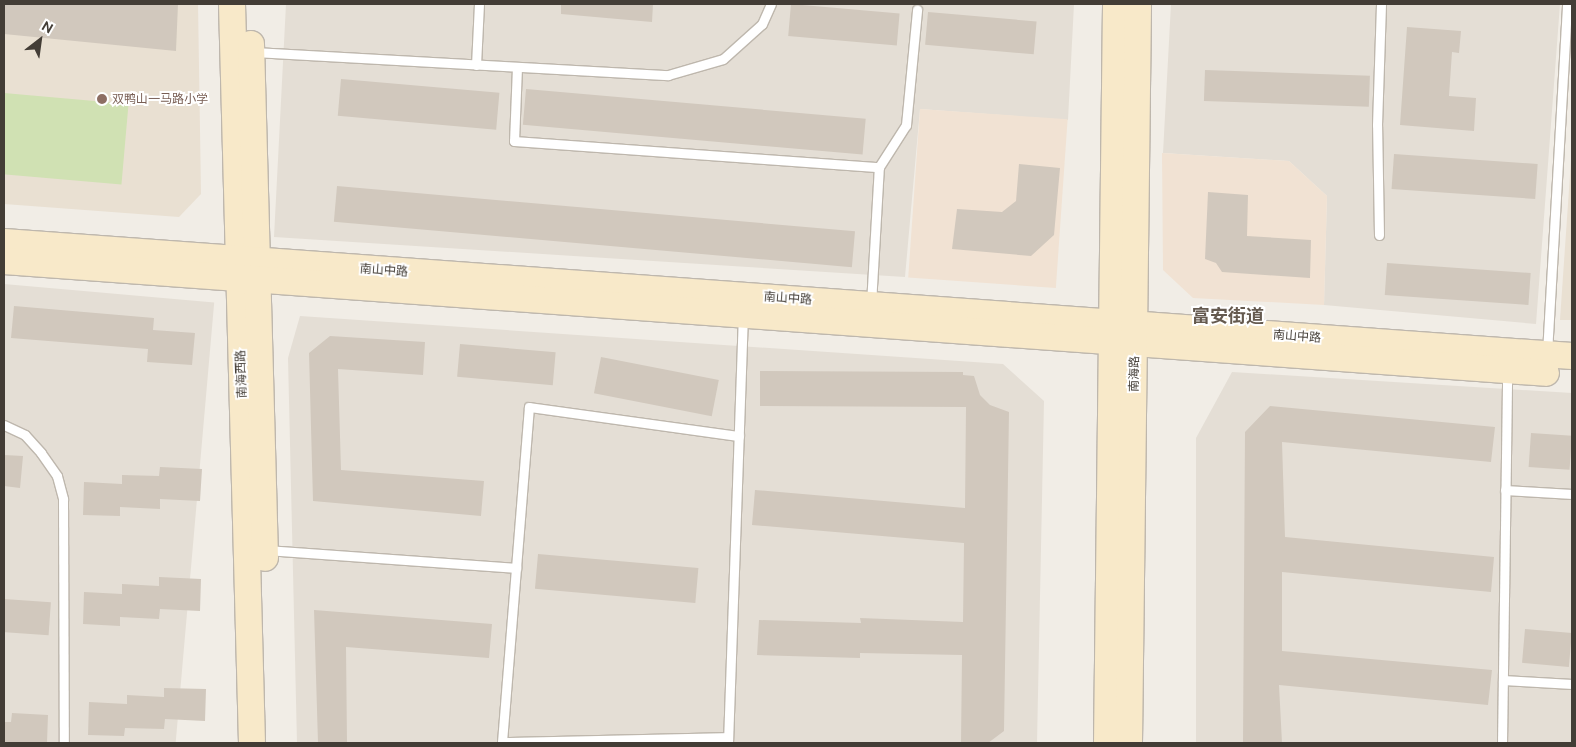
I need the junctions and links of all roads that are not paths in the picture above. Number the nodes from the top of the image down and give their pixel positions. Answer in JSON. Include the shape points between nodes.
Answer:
{"nodes":[{"id":1,"x":232,"y":4,"type":"edge"},
{"id":2,"x":250,"y":4,"type":"edge"},
{"id":3,"x":479,"y":4,"type":"edge"},
{"id":4,"x":772,"y":4,"type":"edge"},
{"id":5,"x":1116,"y":4,"type":"edge"},
{"id":6,"x":1138,"y":4,"type":"edge"},
{"id":7,"x":1382,"y":4,"type":"edge"},
{"id":8,"x":1567,"y":4,"type":"edge"},
{"id":9,"x":917,"y":10,"type":"dead end"},
{"id":10,"x":242,"y":52,"type":"junction"},
{"id":11,"x":476,"y":65,"type":"junction"},
{"id":12,"x":517,"y":67,"type":"junction"},
{"id":13,"x":879,"y":167,"type":"junction"},
{"id":14,"x":1379,"y":235,"type":"dead end"},
{"id":15,"x":4,"y":242,"type":"edge"},
{"id":16,"x":4,"y":261,"type":"edge"},
{"id":17,"x":248,"y":271,"type":"junction"},
{"id":18,"x":870,"y":313,"type":"junction"},
{"id":19,"x":743,"y":314,"type":"junction"},
{"id":20,"x":1123,"y":333,"type":"junction"},
{"id":21,"x":1547,"y":354,"type":"junction"},
{"id":22,"x":1572,"y":356,"type":"edge"},
{"id":23,"x":1507,"y":370,"type":"junction"},
{"id":24,"x":1572,"y":374,"type":"edge"},
{"id":25,"x":4,"y":425,"type":"edge"},
{"id":26,"x":739,"y":436,"type":"junction"},
{"id":27,"x":1505,"y":490,"type":"junction"},
{"id":28,"x":1572,"y":494,"type":"edge"},
{"id":29,"x":265,"y":550,"type":"junction"},
{"id":30,"x":516,"y":568,"type":"junction"},
{"id":31,"x":1503,"y":680,"type":"junction"},
{"id":32,"x":1572,"y":684,"type":"edge"},
{"id":33,"x":728,"y":740,"type":"edge"},
{"id":34,"x":64,"y":743,"type":"edge"},
{"id":35,"x":252,"y":743,"type":"edge"},
{"id":36,"x":270,"y":743,"type":"edge"},
{"id":37,"x":1107,"y":743,"type":"edge"},
{"id":38,"x":1129,"y":743,"type":"edge"},
{"id":39,"x":1502,"y":743,"type":"edge"}],
"edges":[{"from":1,"to":10,"type":"street","name":"南海西路"},
{"from":2,"to":10,"type":"street","name":"南海西路"},
{"from":3,"to":11,"type":"lane"},
{"from":4,"to":12,"type":"lane","via":[[762,24],[723,59],[668,75]]},
{"from":5,"to":20,"type":"street","name":"南海路"},
{"from":6,"to":20,"type":"street","name":"南海路"},
{"from":7,"to":14,"type":"lane","via":[[1377,125]]},
{"from":8,"to":21,"type":"lane"},
{"from":9,"to":13,"type":"lane","via":[[906,125]]},
{"from":10,"to":11,"type":"lane"},
{"from":10,"to":17,"type":"street","name":"南海西路"},
{"from":11,"to":12,"type":"lane"},
{"from":12,"to":13,"type":"lane","via":[[514,141]]},
{"from":13,"to":18,"type":"lane"},
{"from":15,"to":17,"type":"street","name":"南山中路"},
{"from":16,"to":17,"type":"street","name":"南山中路"},
{"from":17,"to":18,"type":"street","name":"南山中路"},
{"from":17,"to":19,"type":"street","name":"南山中路"},
{"from":17,"to":29,"type":"street","name":"南海西路"},
{"from":17,"to":35,"type":"street","name":"南海西路"},
{"from":18,"to":19,"type":"street","name":"南山中路"},
{"from":18,"to":20,"type":"street","name":"南山中路"},
{"from":19,"to":26,"type":"lane"},
{"from":20,"to":21,"type":"street","name":"南山中路"},
{"from":20,"to":23,"type":"street","name":"南山中路"},
{"from":20,"to":37,"type":"street","name":"南海路"},
{"from":20,"to":38,"type":"street","name":"南海路"},
{"from":21,"to":22,"type":"street","name":"南山中路"},
{"from":23,"to":24,"type":"street","name":"南山中路"},
{"from":23,"to":27,"type":"lane"},
{"from":25,"to":34,"type":"lane","via":[[24,435],[40,452],[57,476],[63,499]]},
{"from":26,"to":30,"type":"lane","via":[[529,407]]},
{"from":26,"to":33,"type":"lane"},
{"from":27,"to":28,"type":"lane"},
{"from":27,"to":31,"type":"lane"},
{"from":29,"to":30,"type":"lane"},
{"from":29,"to":36,"type":"street","name":"南海西路"},
{"from":30,"to":33,"type":"lane","via":[[502,742]]},
{"from":31,"to":32,"type":"lane"},
{"from":31,"to":39,"type":"lane"}]}
